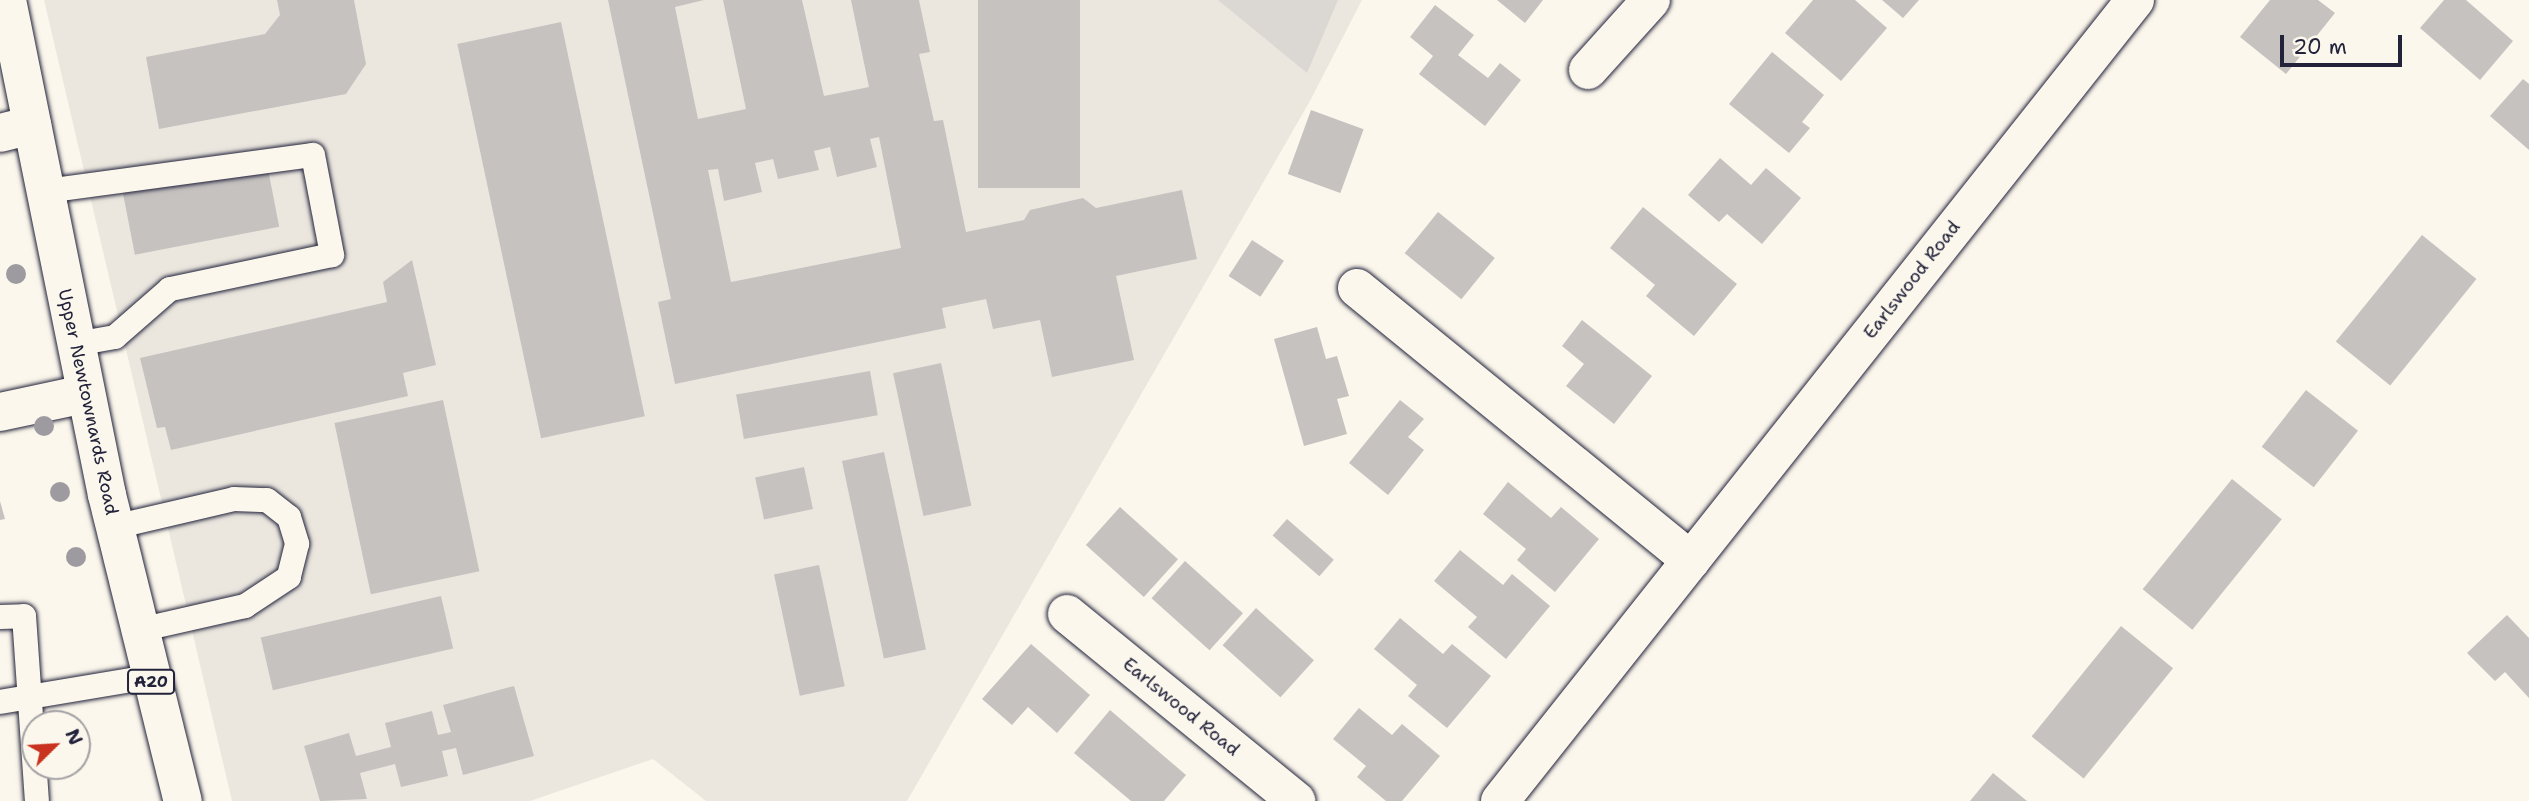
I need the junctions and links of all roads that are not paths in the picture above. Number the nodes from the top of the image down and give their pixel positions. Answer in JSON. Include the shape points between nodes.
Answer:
{"nodes":[{"id":1,"x":1651,"y":0,"type":"edge"},
{"id":2,"x":2135,"y":0,"type":"edge"},
{"id":3,"x":11,"y":1,"type":"edge"},
{"id":4,"x":1588,"y":70,"type":"dead end"},
{"id":5,"x":16,"y":129,"type":"edge"},
{"id":6,"x":46,"y":191,"type":"junction"},
{"id":7,"x":1357,"y":288,"type":"dead end"},
{"id":8,"x":76,"y":344,"type":"junction"},
{"id":9,"x":85,"y":394,"type":"junction"},
{"id":10,"x":0,"y":412,"type":"edge"},
{"id":11,"x":114,"y":527,"type":"junction"},
{"id":12,"x":1691,"y":560,"type":"junction"},
{"id":13,"x":1067,"y":614,"type":"dead end"},
{"id":14,"x":0,"y":617,"type":"edge"},
{"id":15,"x":139,"y":630,"type":"junction"},
{"id":16,"x":150,"y":677,"type":"junction"},
{"id":17,"x":31,"y":699,"type":"junction"},
{"id":18,"x":0,"y":702,"type":"edge"},
{"id":19,"x":37,"y":801,"type":"edge"},
{"id":20,"x":183,"y":801,"type":"edge"},
{"id":21,"x":1296,"y":801,"type":"edge"},
{"id":22,"x":1500,"y":801,"type":"edge"}],
"edges":[{"from":1,"to":4,"type":"street"},
{"from":2,"to":12,"type":"street","name":"Earlswood Road"},
{"from":3,"to":5,"type":"street","name":"Upper Newtownards Road","number":"A20"},
{"from":5,"to":6,"type":"street","name":"Upper Newtownards Road","number":"A20"},
{"from":6,"to":8,"type":"street","name":"Upper Newtownards Road","number":"A20"},
{"from":6,"to":8,"type":"lane","via":[[313,155],[332,255],[170,289],[115,337]]},
{"from":7,"to":12,"type":"street"},
{"from":8,"to":9,"type":"street","name":"Upper Newtownards Road","number":"A20"},
{"from":9,"to":10,"type":"street"},
{"from":9,"to":11,"type":"street","name":"Upper Newtownards Road","number":"A20"},
{"from":11,"to":15,"type":"street","name":"Upper Newtownards Road","number":"A20"},
{"from":11,"to":15,"type":"lane","via":[[234,499],[267,500],[289,517],[297,544],[289,577],[245,606]]},
{"from":12,"to":22,"type":"street","name":"Earlswood Road"},
{"from":13,"to":21,"type":"street","name":"Earlswood Road"},
{"from":14,"to":17,"type":"lane","via":[[24,616]]},
{"from":15,"to":16,"type":"street","name":"Upper Newtownards Road","number":"A20"},
{"from":16,"to":17,"type":"lane"},
{"from":16,"to":20,"type":"street","name":"Upper Newtownards Road","number":"A20"},
{"from":17,"to":18,"type":"lane"},
{"from":17,"to":19,"type":"lane"}]}
